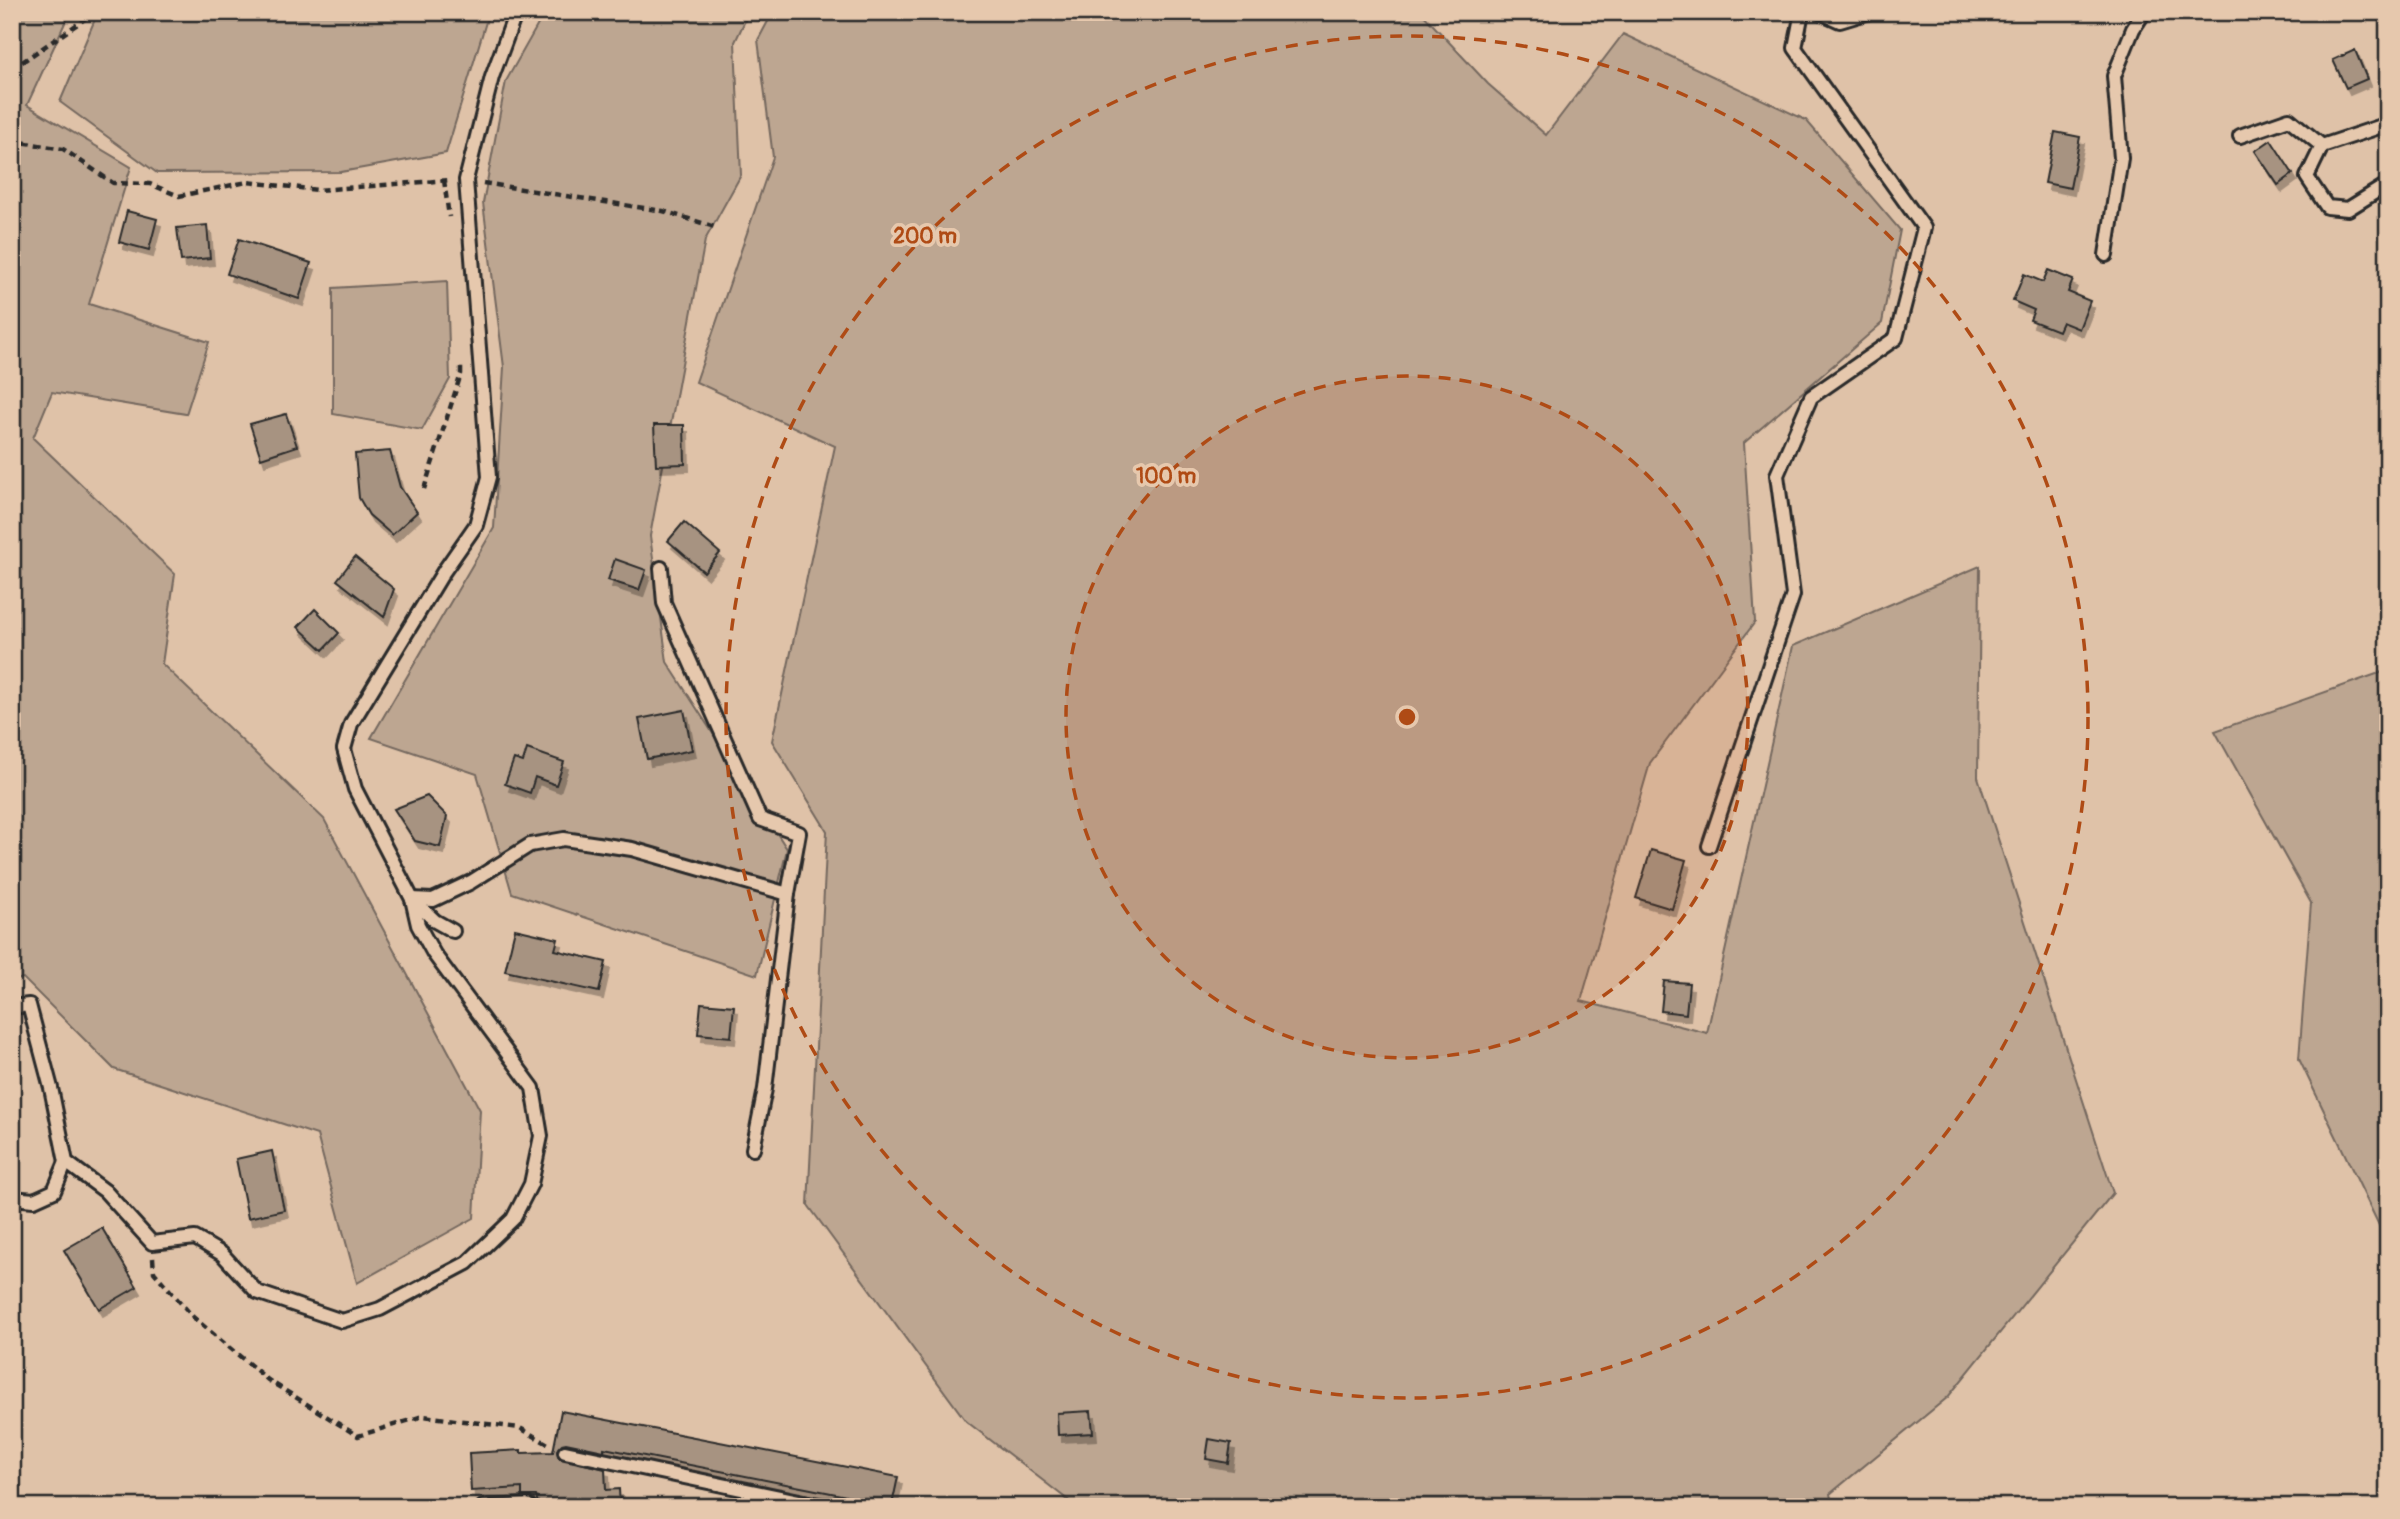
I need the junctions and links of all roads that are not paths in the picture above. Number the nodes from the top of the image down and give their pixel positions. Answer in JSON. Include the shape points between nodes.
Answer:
{"nodes":[{"id":1,"x":516,"y":12,"type":"edge"},
{"id":2,"x":1802,"y":12,"type":"edge"},
{"id":3,"x":1819,"y":12,"type":"edge"},
{"id":4,"x":1870,"y":12,"type":"edge"},
{"id":5,"x":2144,"y":12,"type":"edge"},
{"id":6,"x":2388,"y":124,"type":"edge"},
{"id":7,"x":2240,"y":136,"type":"dead end"},
{"id":8,"x":2322,"y":146,"type":"junction"},
{"id":9,"x":2388,"y":184,"type":"edge"},
{"id":10,"x":2106,"y":255,"type":"dead end"},
{"id":11,"x":661,"y":568,"type":"dead end"},
{"id":12,"x":1709,"y":846,"type":"dead end"},
{"id":13,"x":788,"y":894,"type":"junction"},
{"id":14,"x":412,"y":899,"type":"junction"},
{"id":15,"x":453,"y":930,"type":"dead end"},
{"id":16,"x":12,"y":1007,"type":"edge"},
{"id":17,"x":753,"y":1149,"type":"dead end"},
{"id":18,"x":66,"y":1162,"type":"junction"},
{"id":19,"x":12,"y":1198,"type":"edge"},
{"id":20,"x":565,"y":1452,"type":"road end"},
{"id":21,"x":483,"y":1507,"type":"edge"},
{"id":22,"x":530,"y":1507,"type":"edge"},
{"id":23,"x":828,"y":1507,"type":"edge"}],
"edges":[{"from":1,"to":14,"type":"lane","via":[[492,78],[467,180],[489,477],[476,525],[351,724],[344,749],[355,789]]},
{"from":2,"to":12,"type":"lane","via":[[1795,48],[1924,228],[1896,338],[1811,397],[1777,475],[1793,595]]},
{"from":3,"to":4,"type":"lane","via":[[1840,21]]},
{"from":5,"to":10,"type":"lane","via":[[2114,76],[2121,158]]},
{"from":6,"to":8,"type":"lane"},
{"from":7,"to":8,"type":"lane","via":[[2289,120]]},
{"from":8,"to":9,"type":"lane","via":[[2307,177],[2327,207],[2348,209]]},
{"from":11,"to":13,"type":"lane","via":[[664,603],[760,819],[799,833]]},
{"from":13,"to":14,"type":"lane","via":[[632,849],[564,839],[530,845],[433,900]]},
{"from":13,"to":17,"type":"lane","via":[[765,1089]]},
{"from":14,"to":15,"type":"lane","via":[[435,921]]},
{"from":14,"to":18,"type":"lane","via":[[418,925],[433,954],[533,1088],[541,1136],[531,1184],[513,1219],[467,1263],[380,1309],[342,1321],[257,1292],[222,1254],[195,1238],[152,1243],[105,1191]]},
{"from":16,"to":18,"type":"lane","via":[[29,1005]]},
{"from":18,"to":19,"type":"lane","via":[[54,1191],[34,1200]]},
{"from":20,"to":23,"type":"lane"},
{"from":21,"to":22,"type":"lane"}]}
